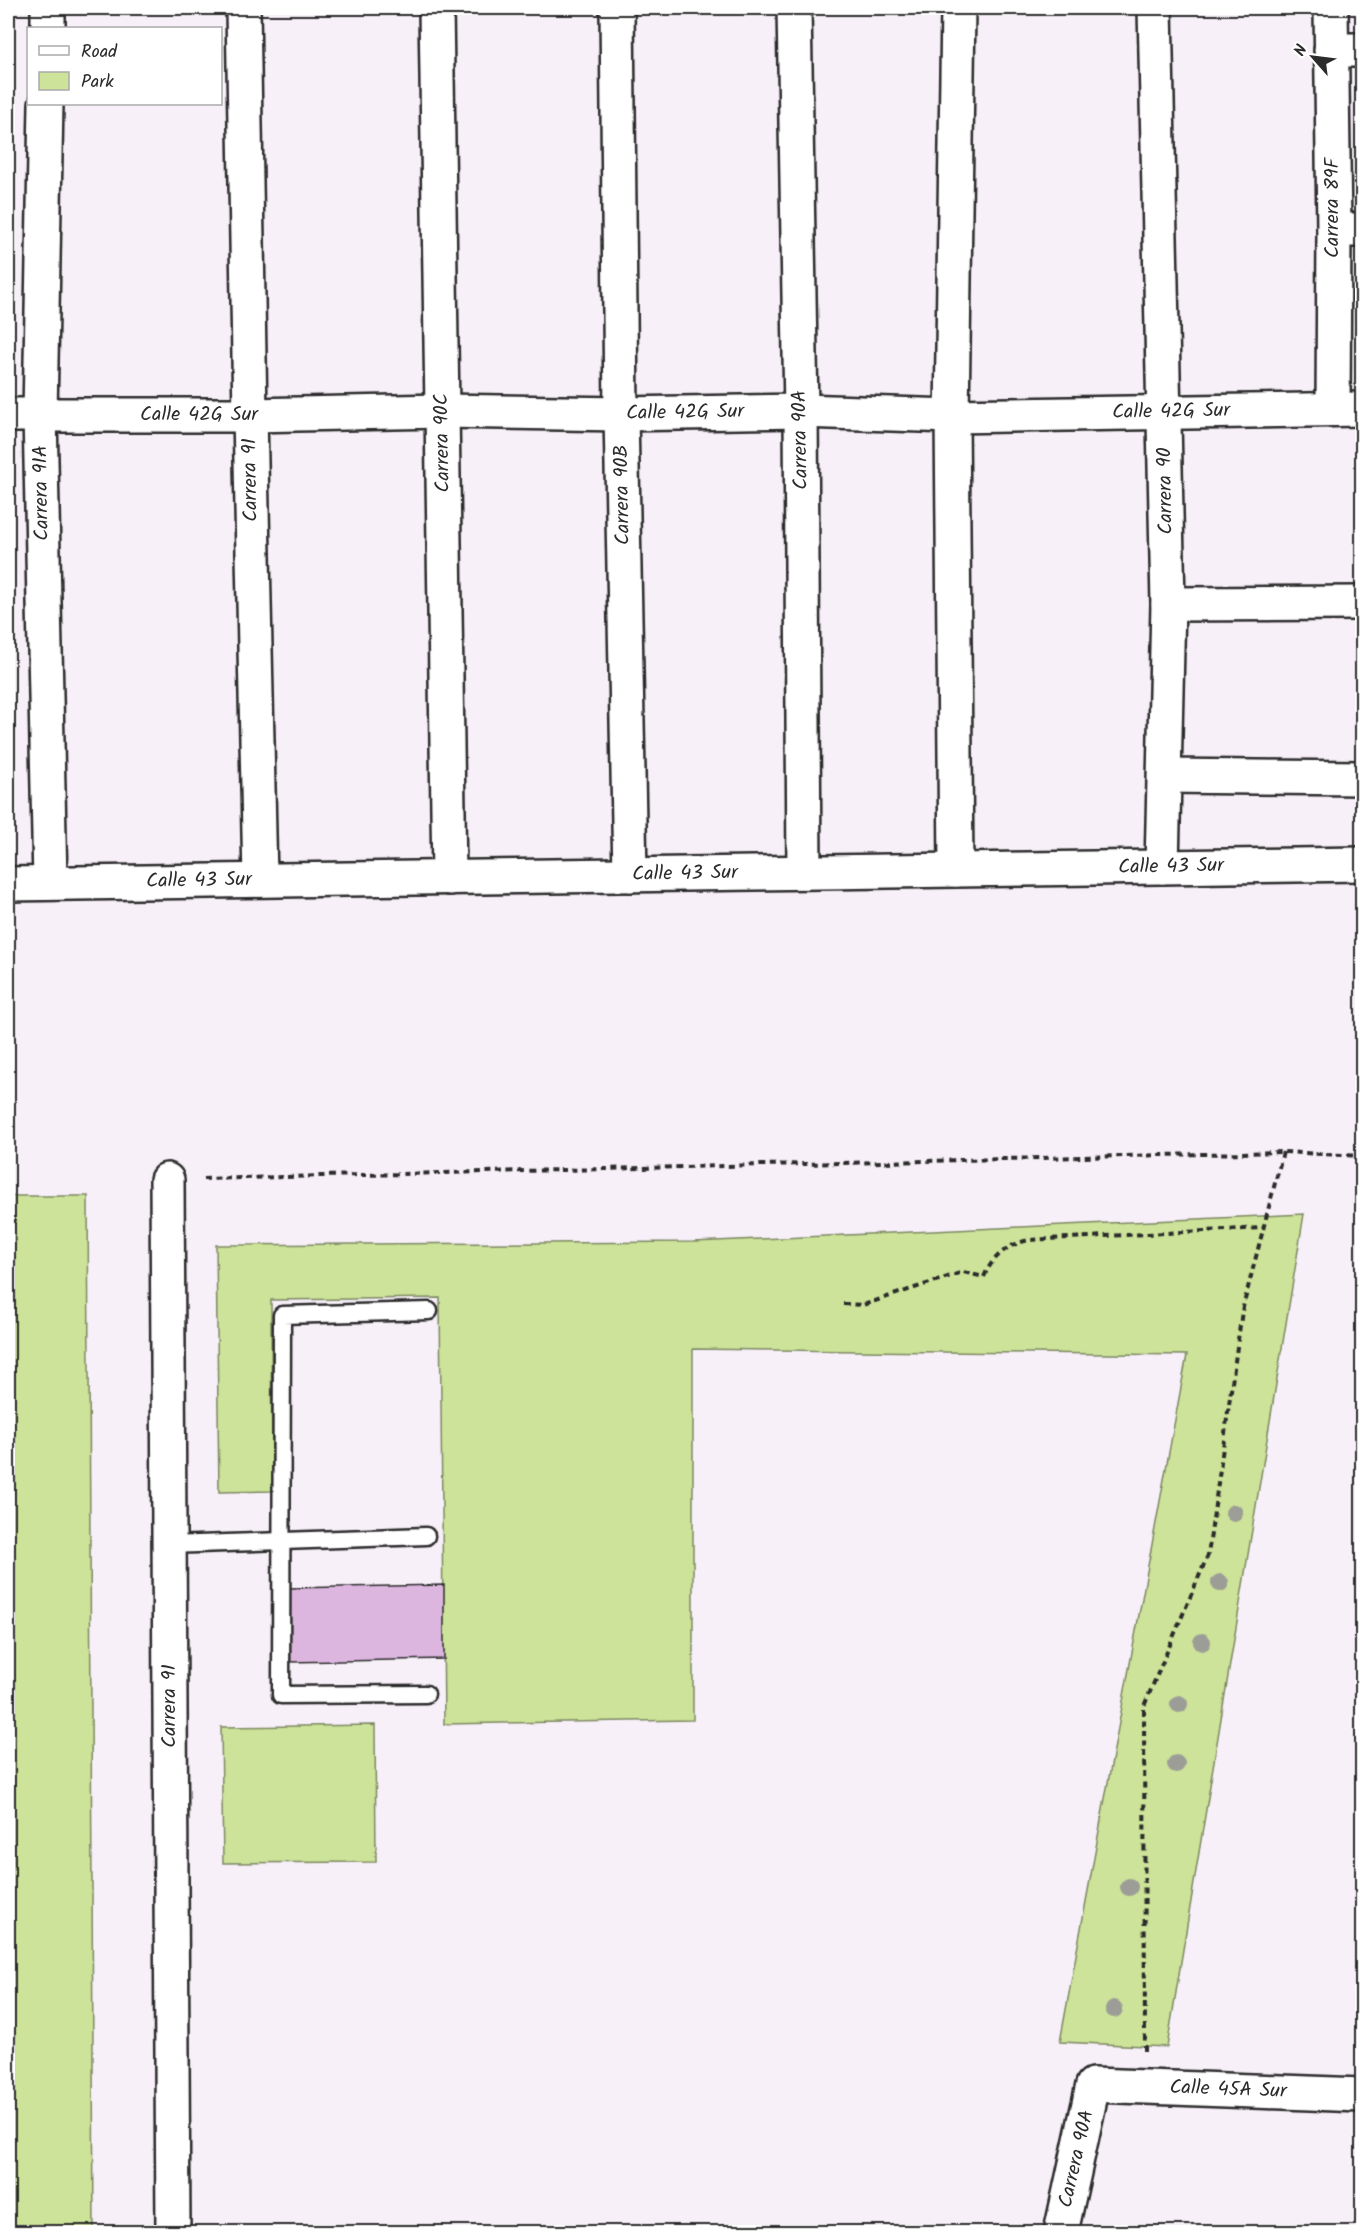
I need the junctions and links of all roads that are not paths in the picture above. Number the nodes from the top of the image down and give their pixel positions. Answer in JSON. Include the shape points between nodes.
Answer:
{"nodes":[{"id":1,"x":48,"y":8,"type":"edge"},
{"id":2,"x":243,"y":8,"type":"edge"},
{"id":3,"x":436,"y":8,"type":"edge"},
{"id":4,"x":617,"y":8,"type":"edge"},
{"id":5,"x":794,"y":8,"type":"edge"},
{"id":6,"x":958,"y":8,"type":"edge"},
{"id":7,"x":1155,"y":8,"type":"edge"},
{"id":8,"x":1331,"y":8,"type":"edge"},
{"id":9,"x":48,"y":27,"type":"edge"},
{"id":10,"x":1347,"y":50,"type":"edge"},
{"id":11,"x":46,"y":105,"type":"edge"},
{"id":12,"x":1348,"y":230,"type":"edge"},
{"id":13,"x":1348,"y":409,"type":"edge"},
{"id":14,"x":442,"y":411,"type":"junction"},
{"id":15,"x":801,"y":411,"type":"junction"},
{"id":16,"x":1165,"y":411,"type":"junction"},
{"id":17,"x":40,"y":414,"type":"junction"},
{"id":18,"x":621,"y":414,"type":"junction"},
{"id":19,"x":8,"y":415,"type":"edge"},
{"id":20,"x":250,"y":415,"type":"junction"},
{"id":21,"x":952,"y":416,"type":"junction"},
{"id":22,"x":1362,"y":603,"type":"edge"},
{"id":23,"x":1168,"y":604,"type":"junction"},
{"id":24,"x":1165,"y":776,"type":"junction"},
{"id":25,"x":1362,"y":778,"type":"edge"},
{"id":26,"x":1362,"y":864,"type":"edge"},
{"id":27,"x":1162,"y":867,"type":"junction"},
{"id":28,"x":956,"y":870,"type":"junction"},
{"id":29,"x":804,"y":872,"type":"junction"},
{"id":30,"x":630,"y":875,"type":"junction"},
{"id":31,"x":449,"y":878,"type":"junction"},
{"id":32,"x":260,"y":880,"type":"junction"},
{"id":33,"x":50,"y":883,"type":"junction"},
{"id":34,"x":8,"y":884,"type":"edge"},
{"id":35,"x":166,"y":1180,"type":"road end"},
{"id":36,"x":429,"y":1311,"type":"dead end"},
{"id":37,"x":426,"y":1536,"type":"dead end"},
{"id":38,"x":281,"y":1541,"type":"junction"},
{"id":39,"x":169,"y":1545,"type":"junction"},
{"id":40,"x":426,"y":1694,"type":"dead end"},
{"id":41,"x":1094,"y":2085,"type":"joint"},
{"id":42,"x":1362,"y":2095,"type":"edge"},
{"id":43,"x":173,"y":2232,"type":"edge"},
{"id":44,"x":1061,"y":2232,"type":"edge"}],
"edges":[{"from":1,"to":9,"type":"street"},
{"from":2,"to":20,"type":"street","name":"Carrera 91"},
{"from":3,"to":14,"type":"street","name":"Carrera 90C"},
{"from":4,"to":18,"type":"street","name":"Carrera 90B"},
{"from":5,"to":15,"type":"street","name":"Carrera 90A"},
{"from":6,"to":21,"type":"street"},
{"from":7,"to":16,"type":"street","name":"Carrera 90"},
{"from":8,"to":10,"type":"street","name":"Carrera 89F"},
{"from":10,"to":12,"type":"street","name":"Carrera 89F"},
{"from":11,"to":17,"type":"street","name":"Carrera 91A"},
{"from":12,"to":13,"type":"street","name":"Carrera 89F"},
{"from":13,"to":16,"type":"street","name":"Calle 42G Sur"},
{"from":14,"to":18,"type":"street","name":"Calle 42G Sur"},
{"from":14,"to":20,"type":"street","name":"Calle 42G Sur"},
{"from":14,"to":31,"type":"street","name":"Carrera 90C"},
{"from":15,"to":18,"type":"street","name":"Calle 42G Sur"},
{"from":15,"to":21,"type":"street","name":"Calle 42G Sur"},
{"from":15,"to":29,"type":"street","name":"Carrera 90A"},
{"from":16,"to":21,"type":"street","name":"Calle 42G Sur"},
{"from":16,"to":23,"type":"street","name":"Carrera 90"},
{"from":17,"to":19,"type":"street","name":"Calle 42G Sur"},
{"from":17,"to":20,"type":"street","name":"Calle 42G Sur"},
{"from":17,"to":33,"type":"street","name":"Carrera 91A"},
{"from":18,"to":30,"type":"street","name":"Carrera 90B"},
{"from":20,"to":32,"type":"street","name":"Carrera 91"},
{"from":21,"to":28,"type":"street"},
{"from":22,"to":23,"type":"street"},
{"from":23,"to":24,"type":"street","name":"Carrera 90"},
{"from":24,"to":25,"type":"street"},
{"from":24,"to":27,"type":"street","name":"Carrera 90"},
{"from":26,"to":27,"type":"street","name":"Calle 43 Sur"},
{"from":27,"to":28,"type":"street","name":"Calle 43 Sur"},
{"from":28,"to":29,"type":"street","name":"Calle 43 Sur"},
{"from":29,"to":30,"type":"street","name":"Calle 43 Sur"},
{"from":30,"to":31,"type":"street","name":"Calle 43 Sur"},
{"from":31,"to":32,"type":"street","name":"Calle 43 Sur"},
{"from":32,"to":33,"type":"street","name":"Calle 43 Sur"},
{"from":33,"to":34,"type":"street","name":"Calle 43 Sur"},
{"from":35,"to":39,"type":"street","name":"Carrera 91"},
{"from":36,"to":38,"type":"lane","via":[[282,1316]]},
{"from":37,"to":38,"type":"lane"},
{"from":38,"to":39,"type":"lane"},
{"from":38,"to":40,"type":"lane","via":[[281,1695]]},
{"from":39,"to":43,"type":"street","name":"Carrera 91"},
{"from":41,"to":42,"type":"street","name":"Calle 45A Sur"},
{"from":41,"to":44,"type":"street","name":"Carrera 90A"}]}
